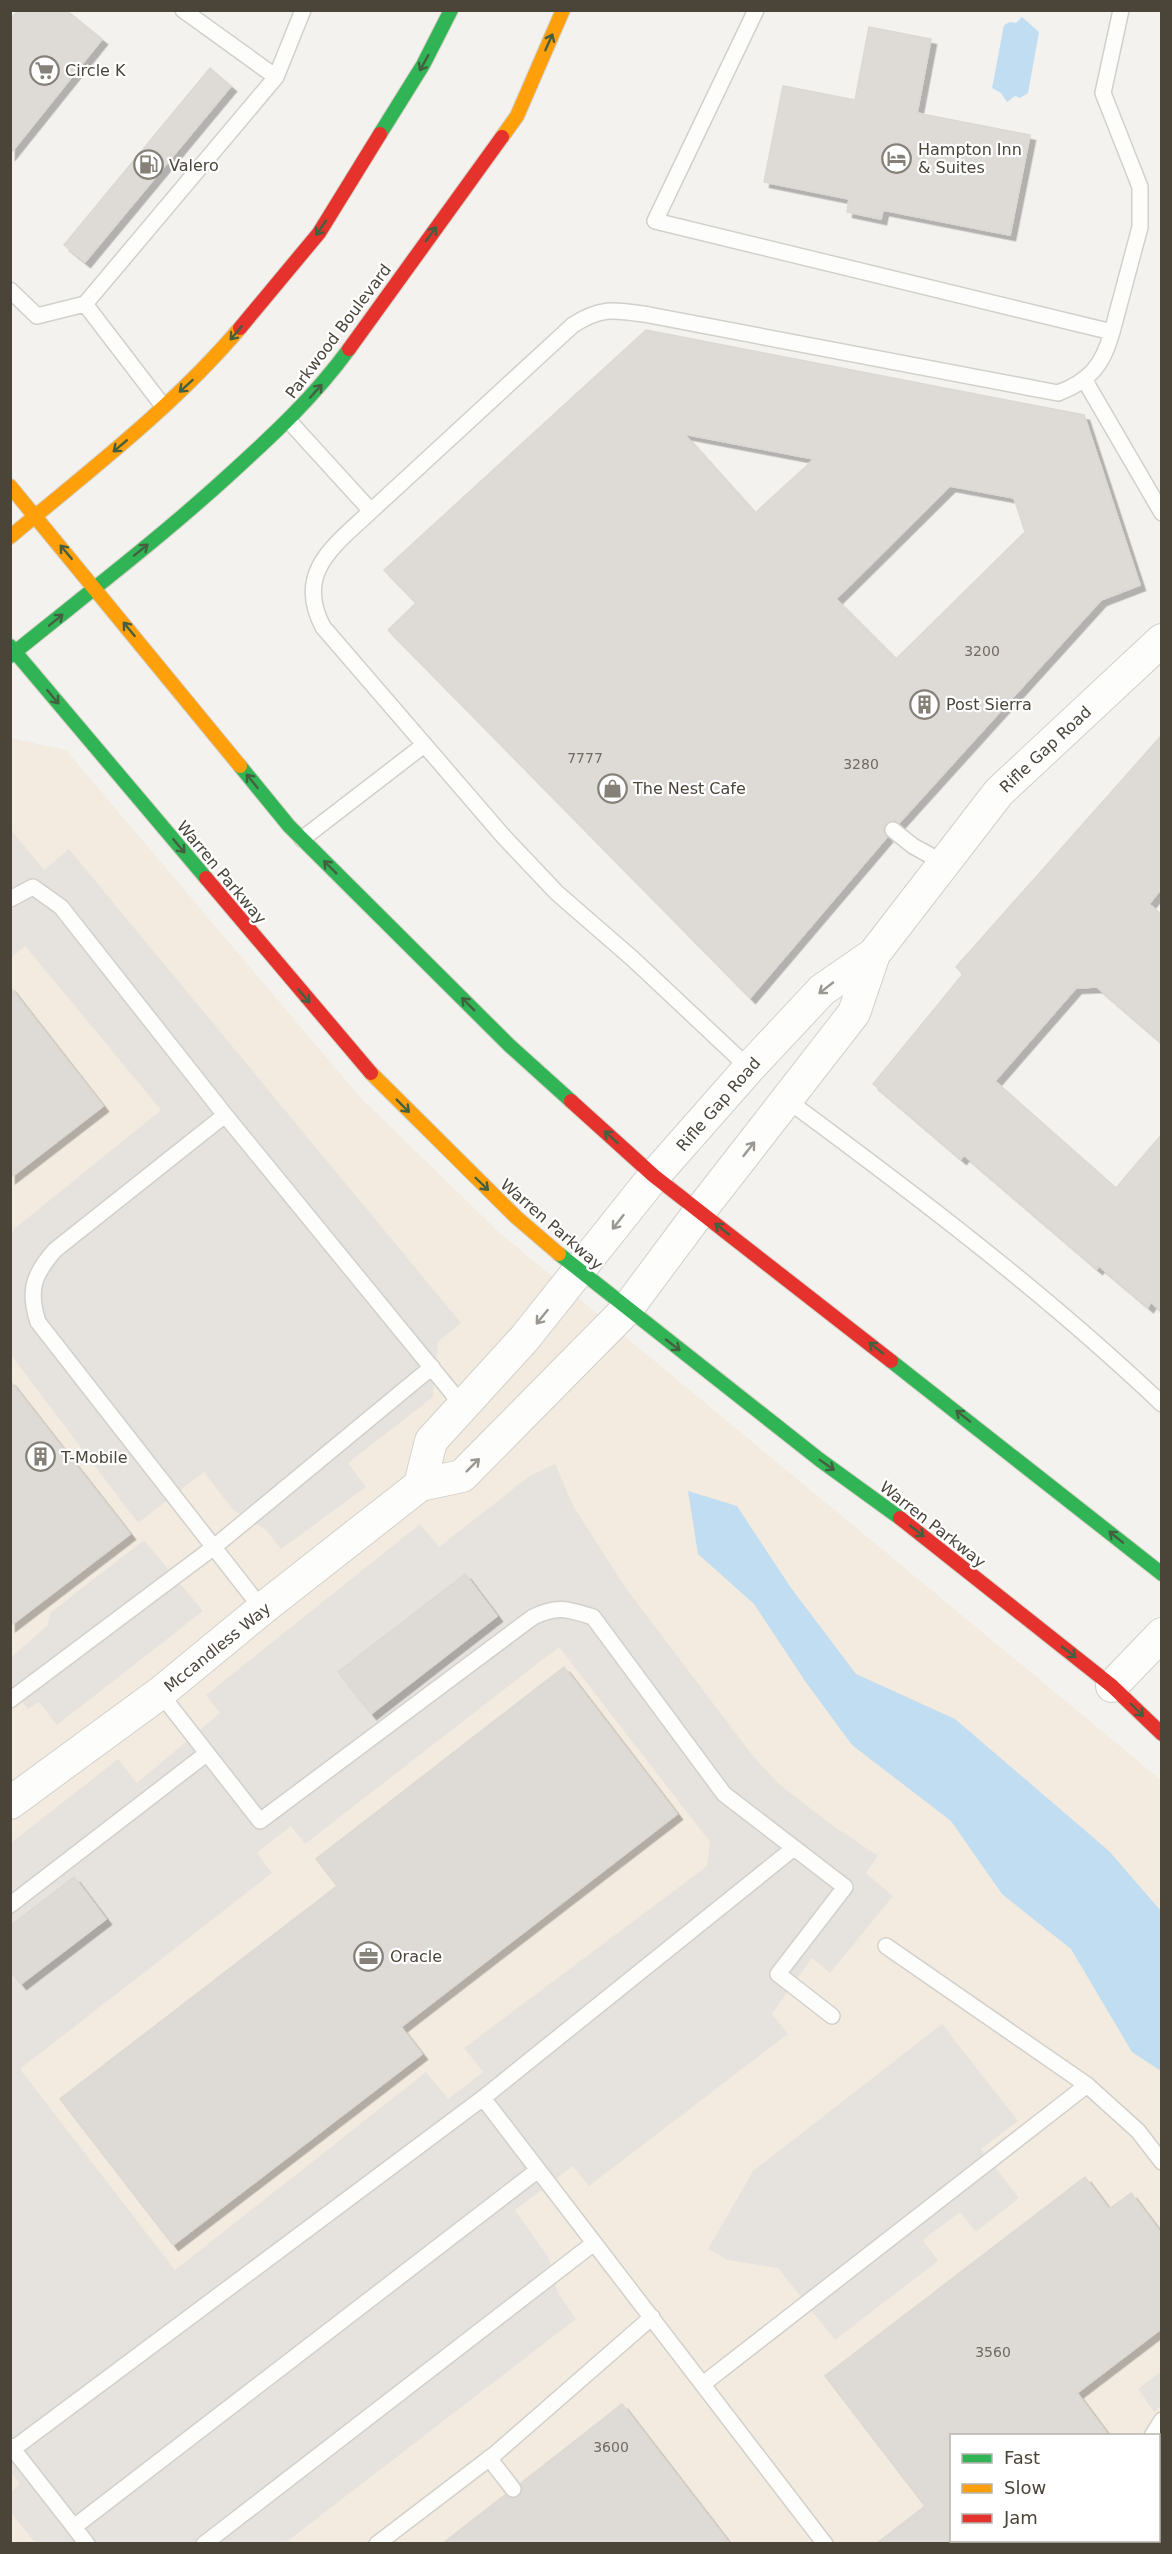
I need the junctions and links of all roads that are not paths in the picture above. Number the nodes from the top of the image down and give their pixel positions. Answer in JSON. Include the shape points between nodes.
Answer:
{"nodes":[{"id":1,"x":183,"y":10,"type":"edge"},
{"id":2,"x":303,"y":10,"type":"edge"},
{"id":3,"x":451,"y":10,"type":"edge"},
{"id":4,"x":563,"y":10,"type":"edge"},
{"id":5,"x":756,"y":10,"type":"edge"},
{"id":6,"x":1121,"y":10,"type":"edge"},
{"id":7,"x":276,"y":77,"type":"junction"},
{"id":8,"x":10,"y":290,"type":"edge"},
{"id":9,"x":85,"y":304,"type":"junction"},
{"id":10,"x":1112,"y":332,"type":"junction"},
{"id":11,"x":1084,"y":379,"type":"junction"},
{"id":12,"x":163,"y":406,"type":"junction"},
{"id":13,"x":289,"y":421,"type":"junction"},
{"id":14,"x":10,"y":486,"type":"edge"},
{"id":15,"x":371,"y":511,"type":"junction"},
{"id":16,"x":1161,"y":513,"type":"edge"},
{"id":17,"x":36,"y":516,"type":"junction"},
{"id":18,"x":10,"y":537,"type":"edge"},
{"id":19,"x":95,"y":588,"type":"junction"},
{"id":20,"x":1161,"y":640,"type":"edge"},
{"id":21,"x":12,"y":651,"type":"edge"},
{"id":22,"x":424,"y":745,"type":"junction"},
{"id":23,"x":893,"y":830,"type":"dead end"},
{"id":24,"x":302,"y":839,"type":"junction"},
{"id":25,"x":944,"y":863,"type":"junction"},
{"id":26,"x":10,"y":899,"type":"edge"},
{"id":27,"x":874,"y":954,"type":"junction"},
{"id":28,"x":749,"y":1068,"type":"junction"},
{"id":29,"x":787,"y":1100,"type":"junction"},
{"id":30,"x":225,"y":1114,"type":"junction"},
{"id":31,"x":654,"y":1176,"type":"junction"},
{"id":32,"x":700,"y":1211,"type":"junction"},
{"id":33,"x":579,"y":1271,"type":"junction"},
{"id":34,"x":627,"y":1309,"type":"junction"},
{"id":35,"x":432,"y":1367,"type":"junction"},
{"id":36,"x":1161,"y":1404,"type":"edge"},
{"id":37,"x":463,"y":1406,"type":"junction"},
{"id":38,"x":420,"y":1485,"type":"junction"},
{"id":39,"x":214,"y":1547,"type":"junction"},
{"id":40,"x":1161,"y":1574,"type":"edge"},
{"id":41,"x":262,"y":1609,"type":"junction"},
{"id":42,"x":1161,"y":1634,"type":"edge"},
{"id":43,"x":1112,"y":1686,"type":"junction"},
{"id":44,"x":160,"y":1694,"type":"junction"},
{"id":45,"x":10,"y":1700,"type":"edge"},
{"id":46,"x":1161,"y":1734,"type":"edge"},
{"id":47,"x":206,"y":1754,"type":"junction"},
{"id":48,"x":10,"y":1803,"type":"edge"},
{"id":49,"x":794,"y":1848,"type":"junction"},
{"id":50,"x":10,"y":1905,"type":"edge"},
{"id":51,"x":886,"y":1946,"type":"dead end"},
{"id":52,"x":832,"y":2016,"type":"dead end"},
{"id":53,"x":1087,"y":2085,"type":"junction"},
{"id":54,"x":483,"y":2098,"type":"junction"},
{"id":55,"x":1161,"y":2162,"type":"edge"},
{"id":56,"x":538,"y":2170,"type":"junction"},
{"id":57,"x":594,"y":2243,"type":"junction"},
{"id":58,"x":651,"y":2317,"type":"junction"},
{"id":59,"x":703,"y":2384,"type":"junction"},
{"id":60,"x":1161,"y":2420,"type":"edge"},
{"id":61,"x":1153,"y":2434,"type":"edge"},
{"id":62,"x":12,"y":2447,"type":"edge"},
{"id":63,"x":489,"y":2458,"type":"junction"},
{"id":64,"x":513,"y":2489,"type":"dead end"},
{"id":65,"x":74,"y":2527,"type":"junction"},
{"id":66,"x":87,"y":2544,"type":"edge"},
{"id":67,"x":204,"y":2544,"type":"edge"},
{"id":68,"x":377,"y":2544,"type":"edge"},
{"id":69,"x":825,"y":2544,"type":"edge"}],
"edges":[{"from":1,"to":7,"type":"lane"},
{"from":2,"to":7,"type":"lane"},
{"from":3,"to":12,"type":"main road","one_way":true,"via":[[423,65],[319,233],[208,366]]},
{"from":13,"to":4,"type":"main road","name":"Parkwood Boulevard","one_way":true,"via":[[326,380],[517,116]]},
{"from":5,"to":10,"type":"lane","via":[[655,221]]},
{"from":6,"to":10,"type":"lane","via":[[1103,93],[1140,187],[1146,227]]},
{"from":7,"to":9,"type":"lane"},
{"from":8,"to":9,"type":"lane","via":[[37,316]]},
{"from":9,"to":12,"type":"lane"},
{"from":10,"to":11,"type":"lane","via":[[1101,364]]},
{"from":11,"to":15,"type":"lane","via":[[1058,393],[1045,392],[648,315],[596,312],[573,325]]},
{"from":11,"to":16,"type":"lane"},
{"from":12,"to":17,"type":"main road","one_way":true},
{"from":13,"to":15,"type":"lane"},
{"from":19,"to":13,"type":"main road","name":"Parkwood Boulevard","one_way":true,"via":[[194,507]]},
{"from":14,"to":17,"type":"main road"},
{"from":15,"to":22,"type":"lane","via":[[323,559],[316,574],[314,604],[323,627]]},
{"from":17,"to":18,"type":"main road"},
{"from":19,"to":17,"type":"main road","one_way":true},
{"from":21,"to":19,"type":"main road","name":"Parkwood Boulevard","one_way":true},
{"from":24,"to":19,"type":"main road","one_way":true},
{"from":20,"to":25,"type":"street","name":"Rifle Gap Road","via":[[999,792]]},
{"from":21,"to":33,"type":"main road","name":"Warren Parkway","one_way":true,"via":[[366,1068],[516,1217]]},
{"from":22,"to":24,"type":"lane"},
{"from":22,"to":28,"type":"lane","via":[[556,893]]},
{"from":23,"to":25,"type":"lane"},
{"from":31,"to":24,"type":"main road","one_way":true,"via":[[510,1046]]},
{"from":25,"to":27,"type":"street","name":"Rifle Gap Road"},
{"from":26,"to":30,"type":"lane","via":[[33,887],[61,907]]},
{"from":27,"to":28,"type":"street","name":"Rifle Gap Road","one_way":true,"via":[[822,990]]},
{"from":27,"to":29,"type":"street","name":"Rifle Gap Road","via":[[854,1013]]},
{"from":28,"to":31,"type":"street","name":"Rifle Gap Road"},
{"from":32,"to":29,"type":"street","name":"Rifle Gap Road","one_way":true},
{"from":29,"to":36,"type":"lane","via":[[906,1188],[1101,1346]]},
{"from":30,"to":35,"type":"lane"},
{"from":30,"to":39,"type":"lane","via":[[55,1251],[41,1265],[32,1302],[39,1322]]},
{"from":31,"to":32,"type":"main road"},
{"from":31,"to":33,"type":"street","name":"Rifle Gap Road","one_way":true},
{"from":32,"to":34,"type":"street","name":"Rifle Gap Road"},
{"from":40,"to":32,"type":"main road","one_way":true},
{"from":33,"to":34,"type":"main road","name":"Warren Parkway"},
{"from":33,"to":37,"type":"street","one_way":true},
{"from":38,"to":34,"type":"street","name":"Mccandless Way","one_way":true,"via":[[462,1476]]},
{"from":34,"to":43,"type":"main road","name":"Warren Parkway","one_way":true},
{"from":35,"to":37,"type":"lane"},
{"from":35,"to":39,"type":"lane"},
{"from":37,"to":38,"type":"street","via":[[431,1441]]},
{"from":38,"to":41,"type":"street","name":"Mccandless Way"},
{"from":39,"to":41,"type":"lane"},
{"from":39,"to":45,"type":"lane"},
{"from":41,"to":44,"type":"street","name":"Mccandless Way"},
{"from":42,"to":43,"type":"street"},
{"from":43,"to":46,"type":"main road","name":"Warren Parkway","one_way":true},
{"from":44,"to":47,"type":"lane"},
{"from":44,"to":48,"type":"street","name":"Mccandless Way"},
{"from":47,"to":49,"type":"lane","via":[[260,1821],[533,1617],[551,1609],[567,1609],[593,1617],[724,1794]]},
{"from":47,"to":50,"type":"lane"},
{"from":49,"to":52,"type":"lane","via":[[845,1887],[778,1974]]},
{"from":49,"to":54,"type":"lane"},
{"from":51,"to":53,"type":"lane"},
{"from":53,"to":55,"type":"lane","via":[[1138,2131]]},
{"from":53,"to":59,"type":"lane"},
{"from":54,"to":56,"type":"lane"},
{"from":54,"to":62,"type":"lane"},
{"from":56,"to":57,"type":"lane"},
{"from":56,"to":65,"type":"lane"},
{"from":57,"to":58,"type":"lane"},
{"from":57,"to":67,"type":"lane"},
{"from":58,"to":59,"type":"lane"},
{"from":58,"to":63,"type":"lane"},
{"from":59,"to":69,"type":"lane"},
{"from":60,"to":61,"type":"lane"},
{"from":62,"to":65,"type":"lane"},
{"from":63,"to":64,"type":"lane"},
{"from":63,"to":68,"type":"lane"},
{"from":65,"to":66,"type":"lane"}]}
